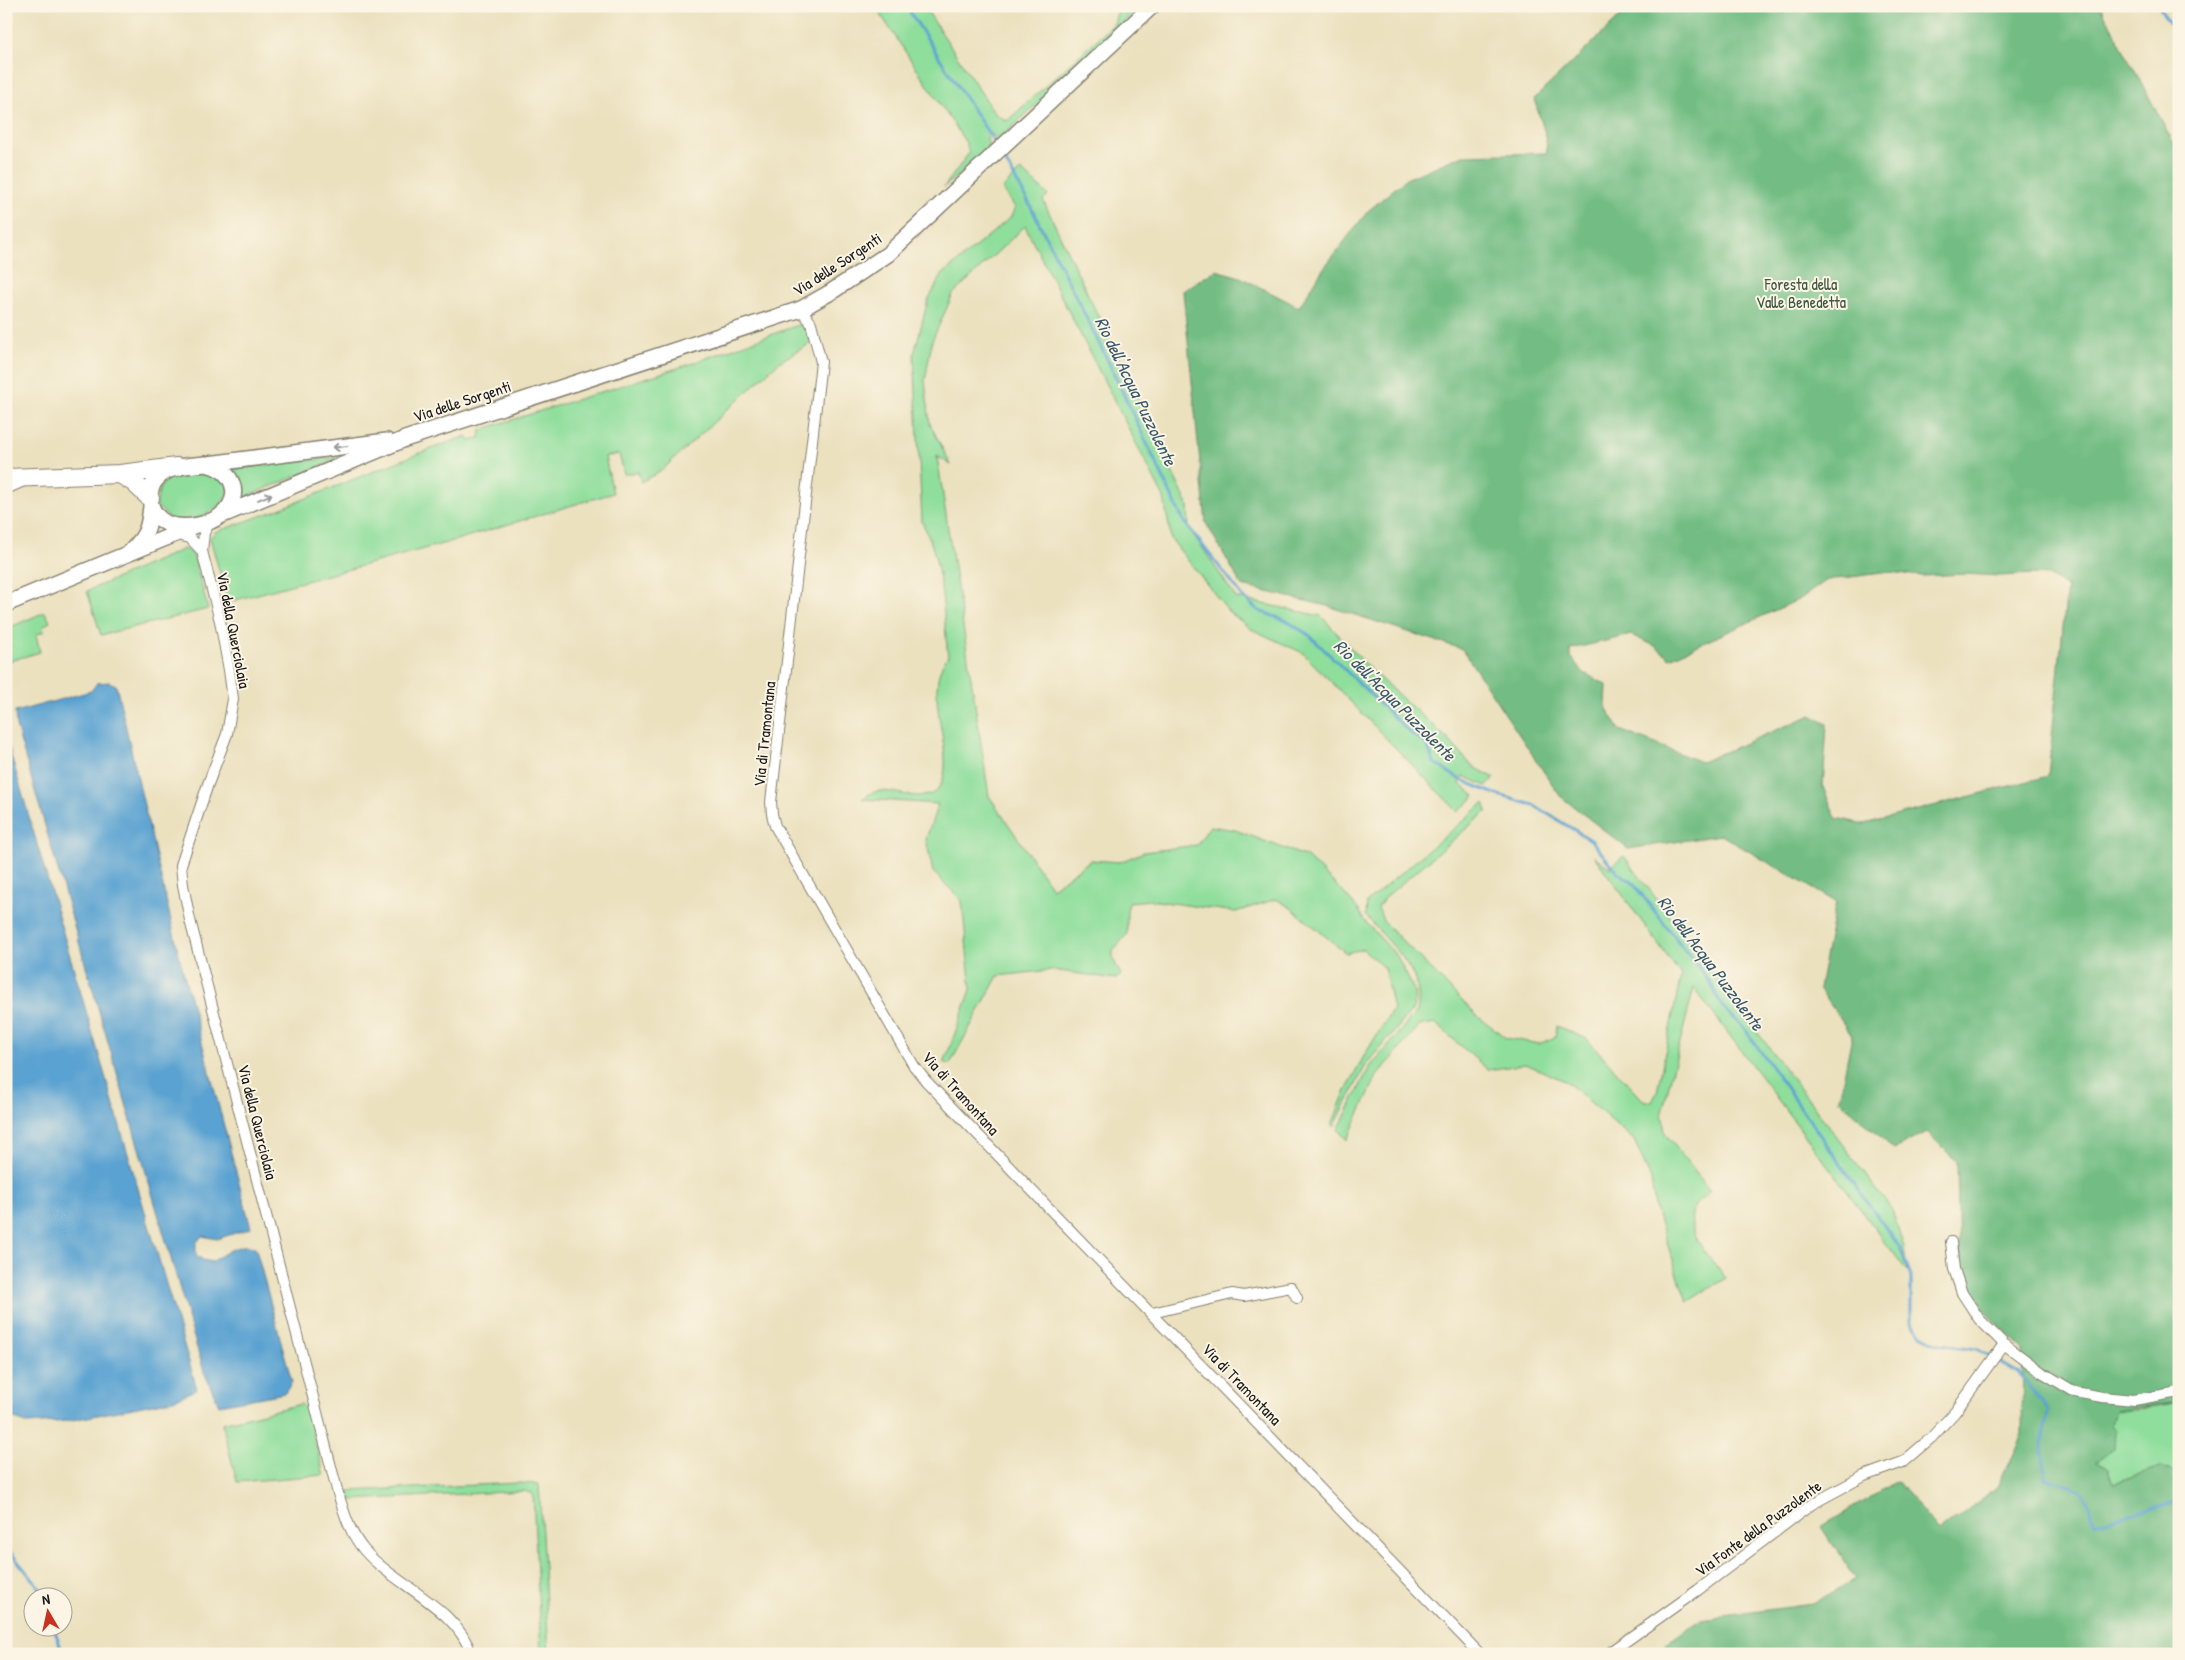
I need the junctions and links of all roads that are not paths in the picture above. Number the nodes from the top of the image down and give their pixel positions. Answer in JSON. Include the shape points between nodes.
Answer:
{"nodes":[{"id":1,"x":1152,"y":6,"type":"edge"},
{"id":2,"x":801,"y":309,"type":"junction"},
{"id":3,"x":405,"y":438,"type":"junction"},
{"id":4,"x":205,"y":464,"type":"junction"},
{"id":5,"x":177,"y":467,"type":"junction"},
{"id":6,"x":120,"y":474,"type":"junction"},
{"id":7,"x":6,"y":478,"type":"edge"},
{"id":8,"x":29,"y":478,"type":"junction"},
{"id":9,"x":6,"y":489,"type":"edge"},
{"id":10,"x":150,"y":502,"type":"junction"},
{"id":11,"x":216,"y":518,"type":"junction"},
{"id":12,"x":195,"y":526,"type":"junction"},
{"id":13,"x":174,"y":534,"type":"junction"},
{"id":14,"x":131,"y":551,"type":"junction"},
{"id":15,"x":202,"y":551,"type":"junction"},
{"id":16,"x":6,"y":604,"type":"edge"},
{"id":17,"x":1950,"y":1242,"type":"dead end"},
{"id":18,"x":1297,"y":1298,"type":"dead end"},
{"id":19,"x":1152,"y":1313,"type":"junction"},
{"id":20,"x":2004,"y":1344,"type":"junction"},
{"id":21,"x":2179,"y":1392,"type":"edge"},
{"id":22,"x":471,"y":1654,"type":"edge"},
{"id":23,"x":1480,"y":1654,"type":"edge"},
{"id":24,"x":1608,"y":1654,"type":"edge"}],
"edges":[{"from":1,"to":2,"type":"main road","name":"Via delle Sorgenti","via":[[888,254]]},
{"from":2,"to":3,"type":"main road","name":"Via delle Sorgenti"},
{"from":2,"to":19,"type":"street","name":"Via di Tramontana","via":[[811,323],[821,362],[771,802],[775,826],[914,1066]]},
{"from":3,"to":4,"type":"main road","name":"Via delle Sorgenti","one_way":true},
{"from":11,"to":3,"type":"main road","name":"Via delle Sorgenti","one_way":true},
{"from":4,"to":5,"type":"main road","name":"Via delle Sorgenti"},
{"from":4,"to":11,"type":"main road","name":"Via delle Sorgenti","via":[[227,473],[232,483],[233,497]]},
{"from":5,"to":6,"type":"highway"},
{"from":5,"to":10,"type":"main road","name":"Via delle Sorgenti","via":[[159,476],[151,491]]},
{"from":6,"to":8,"type":"highway"},
{"from":6,"to":10,"type":"highway","via":[[133,482]]},
{"from":7,"to":8,"type":"highway"},
{"from":8,"to":9,"type":"street"},
{"from":10,"to":12,"type":"main road","name":"Via delle Sorgenti","via":[[154,514],[168,524]]},
{"from":10,"to":14,"type":"main road","name":"Via delle Sorgenti","via":[[149,525],[143,539]]},
{"from":11,"to":12,"type":"main road","name":"Via delle Sorgenti"},
{"from":11,"to":15,"type":"street","name":"Via della Querciolaia","via":[[204,533]]},
{"from":12,"to":13,"type":"main road","name":"Via delle Sorgenti"},
{"from":13,"to":14,"type":"main road","name":"Via delle Sorgenti"},
{"from":13,"to":15,"type":"street","via":[[190,538]]},
{"from":14,"to":16,"type":"main road","name":"Via delle Sorgenti"},
{"from":15,"to":22,"type":"street","name":"Via della Querciolaia","via":[[230,670],[232,699],[227,734],[181,865],[190,920],[349,1528],[364,1550],[448,1618],[459,1630]]},
{"from":17,"to":20,"type":"street","via":[[1962,1294],[1979,1319]]},
{"from":18,"to":19,"type":"street","via":[[1291,1287],[1244,1296],[1232,1294]]},
{"from":19,"to":23,"type":"street","name":"Via di Tramontana"},
{"from":20,"to":21,"type":"street","via":[[2075,1392],[2134,1400]]},
{"from":20,"to":24,"type":"street","name":"Via Fonte della Puzzolente","via":[[1955,1412],[1903,1462],[1864,1476],[1812,1504]]}]}
